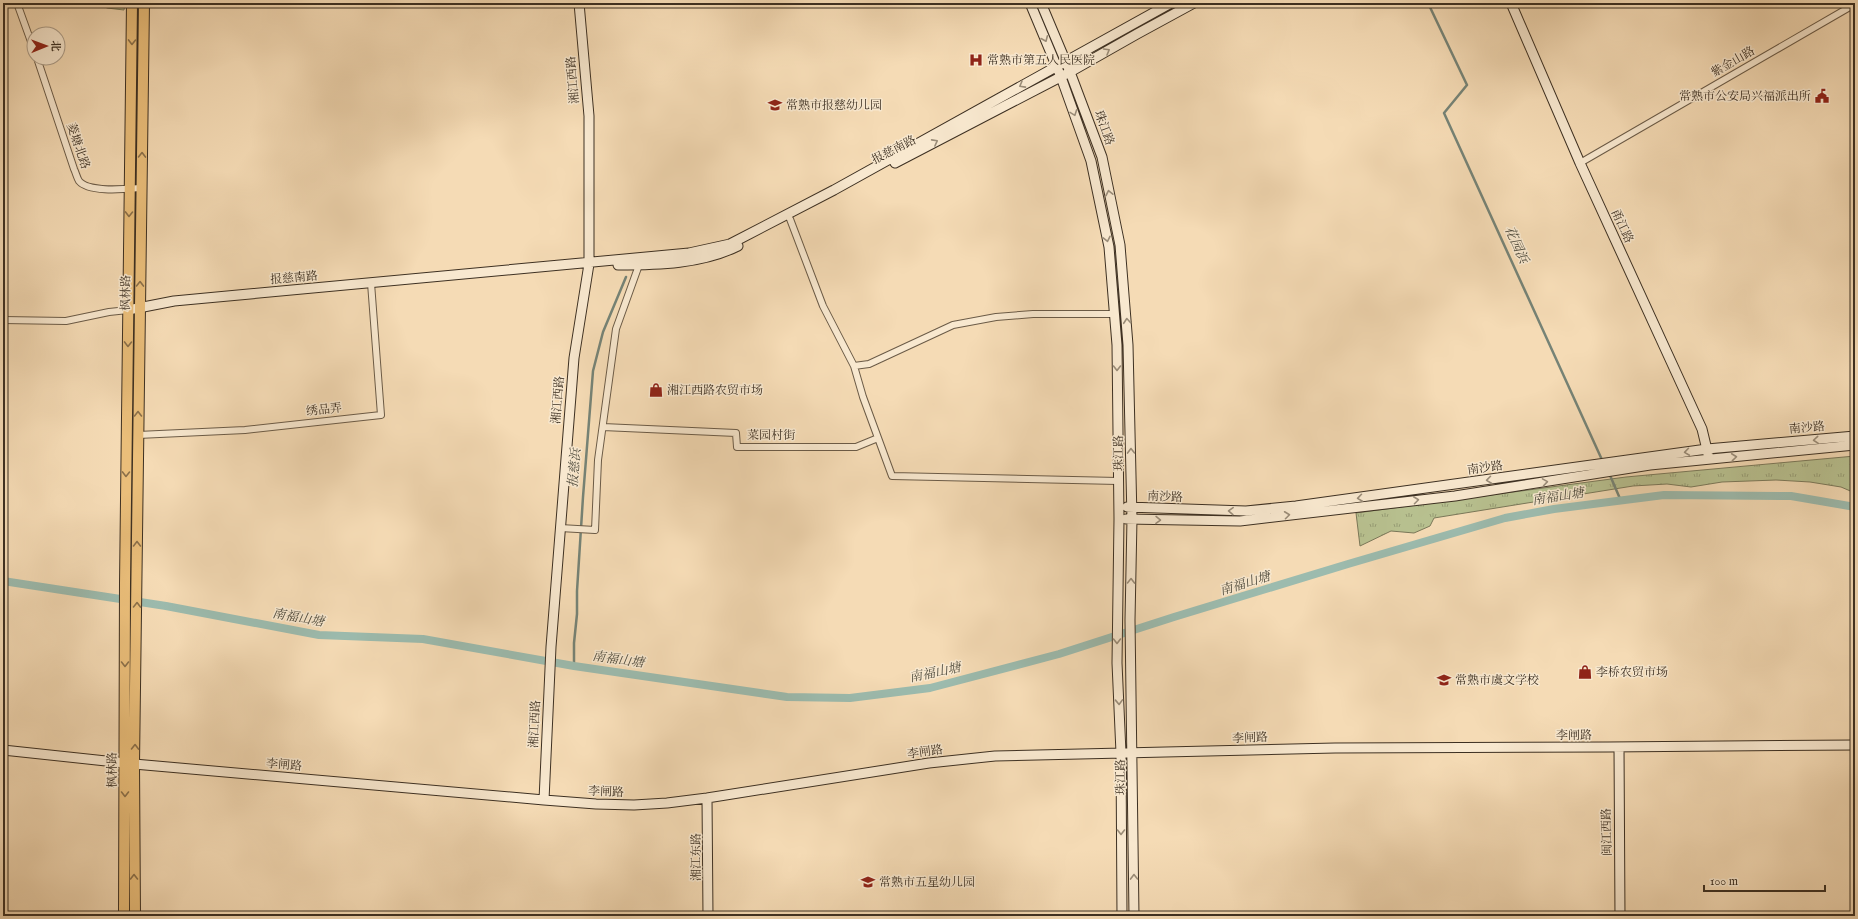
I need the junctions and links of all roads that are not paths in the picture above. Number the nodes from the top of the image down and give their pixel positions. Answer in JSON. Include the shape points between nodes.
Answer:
{"nodes":[{"id":1,"x":17,"y":3,"type":"edge"},
{"id":2,"x":132,"y":3,"type":"edge"},
{"id":3,"x":144,"y":3,"type":"edge"},
{"id":4,"x":579,"y":3,"type":"edge"},
{"id":5,"x":1030,"y":3,"type":"edge"},
{"id":6,"x":1041,"y":3,"type":"edge"},
{"id":7,"x":1171,"y":3,"type":"edge"},
{"id":8,"x":1194,"y":3,"type":"edge"},
{"id":9,"x":1511,"y":3,"type":"edge"},
{"id":10,"x":1855,"y":4,"type":"edge"},
{"id":11,"x":26,"y":28,"type":"edge"},
{"id":12,"x":1066,"y":61,"type":"junction"},
{"id":13,"x":1056,"y":65,"type":"junction"},
{"id":14,"x":40,"y":66,"type":"edge"},
{"id":15,"x":1070,"y":72,"type":"junction"},
{"id":16,"x":1061,"y":77,"type":"junction"},
{"id":17,"x":1580,"y":163,"type":"junction"},
{"id":18,"x":141,"y":188,"type":"junction"},
{"id":19,"x":130,"y":189,"type":"junction"},
{"id":20,"x":790,"y":219,"type":"junction"},
{"id":21,"x":589,"y":264,"type":"junction"},
{"id":22,"x":639,"y":265,"type":"junction"},
{"id":23,"x":371,"y":283,"type":"junction"},
{"id":24,"x":139,"y":308,"type":"junction"},
{"id":25,"x":128,"y":310,"type":"junction"},
{"id":26,"x":1114,"y":314,"type":"junction"},
{"id":27,"x":3,"y":320,"type":"edge"},
{"id":28,"x":854,"y":366,"type":"junction"},
{"id":29,"x":603,"y":427,"type":"junction"},
{"id":30,"x":138,"y":435,"type":"junction"},
{"id":31,"x":1855,"y":436,"type":"edge"},
{"id":32,"x":878,"y":438,"type":"junction"},
{"id":33,"x":1855,"y":445,"type":"edge"},
{"id":34,"x":1707,"y":449,"type":"junction"},
{"id":35,"x":1709,"y":459,"type":"junction"},
{"id":36,"x":1611,"y":468,"type":"junction"},
{"id":37,"x":1599,"y":469,"type":"junction"},
{"id":38,"x":1118,"y":482,"type":"junction"},
{"id":39,"x":1118,"y":507,"type":"junction"},
{"id":40,"x":1132,"y":507,"type":"junction"},
{"id":41,"x":1119,"y":519,"type":"junction"},
{"id":42,"x":1132,"y":519,"type":"junction"},
{"id":43,"x":560,"y":528,"type":"junction"},
{"id":44,"x":1855,"y":745,"type":"edge"},
{"id":45,"x":1618,"y":747,"type":"junction"},
{"id":46,"x":3,"y":750,"type":"edge"},
{"id":47,"x":1121,"y":753,"type":"junction"},
{"id":48,"x":1133,"y":753,"type":"junction"},
{"id":49,"x":130,"y":763,"type":"junction"},
{"id":50,"x":707,"y":798,"type":"junction"},
{"id":51,"x":544,"y":800,"type":"junction"},
{"id":52,"x":124,"y":916,"type":"edge"},
{"id":53,"x":134,"y":916,"type":"edge"},
{"id":54,"x":708,"y":916,"type":"edge"},
{"id":55,"x":1122,"y":916,"type":"edge"},
{"id":56,"x":1134,"y":916,"type":"edge"},
{"id":57,"x":1620,"y":916,"type":"edge"}],
"edges":[{"from":1,"to":11,"type":"street"},
{"from":2,"to":19,"type":"main road","name":"枫林路","one_way":true},
{"from":18,"to":3,"type":"main road","name":"枫林路","one_way":true},
{"from":4,"to":21,"type":"street","name":"湘江西路","via":[[588,116]]},
{"from":5,"to":13,"type":"street","name":"珠江路","one_way":true},
{"from":6,"to":12,"type":"street","name":"珠江路"},
{"from":7,"to":12,"type":"street","name":"报慈南路"},
{"from":15,"to":8,"type":"street","name":"报慈南路","one_way":true},
{"from":9,"to":17,"type":"street","name":"甬江路"},
{"from":10,"to":17,"type":"street","name":"紫金山路"},
{"from":12,"to":13,"type":"street","name":"报慈南路"},
{"from":12,"to":15,"type":"street","name":"珠江路"},
{"from":13,"to":16,"type":"street","name":"珠江路"},
{"from":13,"to":21,"type":"street","name":"报慈南路","one_way":true,"via":[[834,190],[730,244],[689,253]]},
{"from":14,"to":19,"type":"street","name":"菱塘北路","via":[[80,181],[101,189]]},
{"from":15,"to":16,"type":"street","name":"报慈南路"},
{"from":40,"to":15,"type":"street","name":"珠江路","one_way":true,"via":[[1128,345],[1120,245],[1102,157]]},
{"from":20,"to":16,"type":"street","name":"报慈南路","one_way":true},
{"from":16,"to":26,"type":"street","name":"珠江路","one_way":true,"via":[[1091,161],[1109,247]]},
{"from":17,"to":34,"type":"street","name":"甬江路","via":[[1702,429]]},
{"from":18,"to":19,"type":"street","name":"菱塘北路"},
{"from":24,"to":18,"type":"main road","name":"枫林路","one_way":true},
{"from":19,"to":25,"type":"main road","name":"枫林路","one_way":true},
{"from":20,"to":22,"type":"street","name":"报慈南路","via":[[726,252],[691,260]]},
{"from":20,"to":28,"type":"street","via":[[823,306]]},
{"from":21,"to":22,"type":"street","name":"报慈南路"},
{"from":21,"to":23,"type":"street","name":"报慈南路","via":[[526,267]]},
{"from":21,"to":43,"type":"street","name":"湘江西路","via":[[574,358]]},
{"from":22,"to":29,"type":"street","via":[[616,329]]},
{"from":23,"to":24,"type":"street","name":"报慈南路","via":[[174,301]]},
{"from":23,"to":30,"type":"street","name":"绣品弄","via":[[381,415],[245,430]]},
{"from":24,"to":25,"type":"street","name":"报慈南路"},
{"from":30,"to":24,"type":"main road","name":"枫林路","one_way":true},
{"from":25,"to":27,"type":"street","name":"报慈南路","via":[[66,321]]},
{"from":25,"to":49,"type":"main road","name":"枫林路","one_way":true,"via":[[125,625]]},
{"from":26,"to":28,"type":"street","via":[[1033,314],[996,317],[952,325],[868,364]]},
{"from":26,"to":38,"type":"street","name":"珠江路","one_way":true,"via":[[1117,345]]},
{"from":28,"to":32,"type":"street"},
{"from":29,"to":32,"type":"street","name":"菜园村街","via":[[736,433],[737,446],[856,446]]},
{"from":29,"to":43,"type":"street","via":[[598,460],[594,530]]},
{"from":49,"to":30,"type":"main road","name":"枫林路","one_way":true,"via":[[136,627]]},
{"from":31,"to":34,"type":"street","name":"南沙路","one_way":true},
{"from":32,"to":38,"type":"street","via":[[892,476]]},
{"from":35,"to":33,"type":"street","name":"南沙路","one_way":true},
{"from":34,"to":35,"type":"street","name":"甬江路"},
{"from":34,"to":36,"type":"street","name":"南沙路","one_way":true},
{"from":35,"to":36,"type":"street","name":"南沙路"},
{"from":36,"to":37,"type":"street","name":"南沙路"},
{"from":37,"to":40,"type":"street","name":"南沙路","one_way":true,"via":[[1246,511]]},
{"from":42,"to":37,"type":"street","name":"南沙路","one_way":true,"via":[[1240,521],[1454,496]]},
{"from":38,"to":39,"type":"street","name":"珠江路"},
{"from":39,"to":40,"type":"street","name":"南沙路"},
{"from":39,"to":41,"type":"street","name":"珠江路"},
{"from":40,"to":42,"type":"street","name":"珠江路"},
{"from":41,"to":42,"type":"street","name":"南沙路"},
{"from":41,"to":47,"type":"street","name":"珠江路","one_way":true,"via":[[1117,663]]},
{"from":48,"to":42,"type":"street","name":"珠江路","one_way":true,"via":[[1130,620]]},
{"from":43,"to":51,"type":"street","name":"湘江西路"},
{"from":44,"to":45,"type":"street","name":"李闸路"},
{"from":45,"to":48,"type":"street","name":"李闸路","via":[[1343,747]]},
{"from":45,"to":57,"type":"street","name":"闽江西路"},
{"from":46,"to":49,"type":"street","name":"李闸路"},
{"from":47,"to":48,"type":"street","name":"李闸路"},
{"from":47,"to":50,"type":"street","name":"李闸路","via":[[995,756],[929,762]]},
{"from":47,"to":55,"type":"street","name":"珠江路","one_way":true},
{"from":56,"to":48,"type":"street","name":"珠江路","one_way":true},
{"from":49,"to":51,"type":"street","name":"李闸路"},
{"from":49,"to":52,"type":"main road","name":"枫林路","one_way":true},
{"from":53,"to":49,"type":"main road","name":"枫林路","one_way":true},
{"from":50,"to":51,"type":"street","name":"李闸路","via":[[634,805]]},
{"from":50,"to":54,"type":"street","name":"湘江东路"}]}
